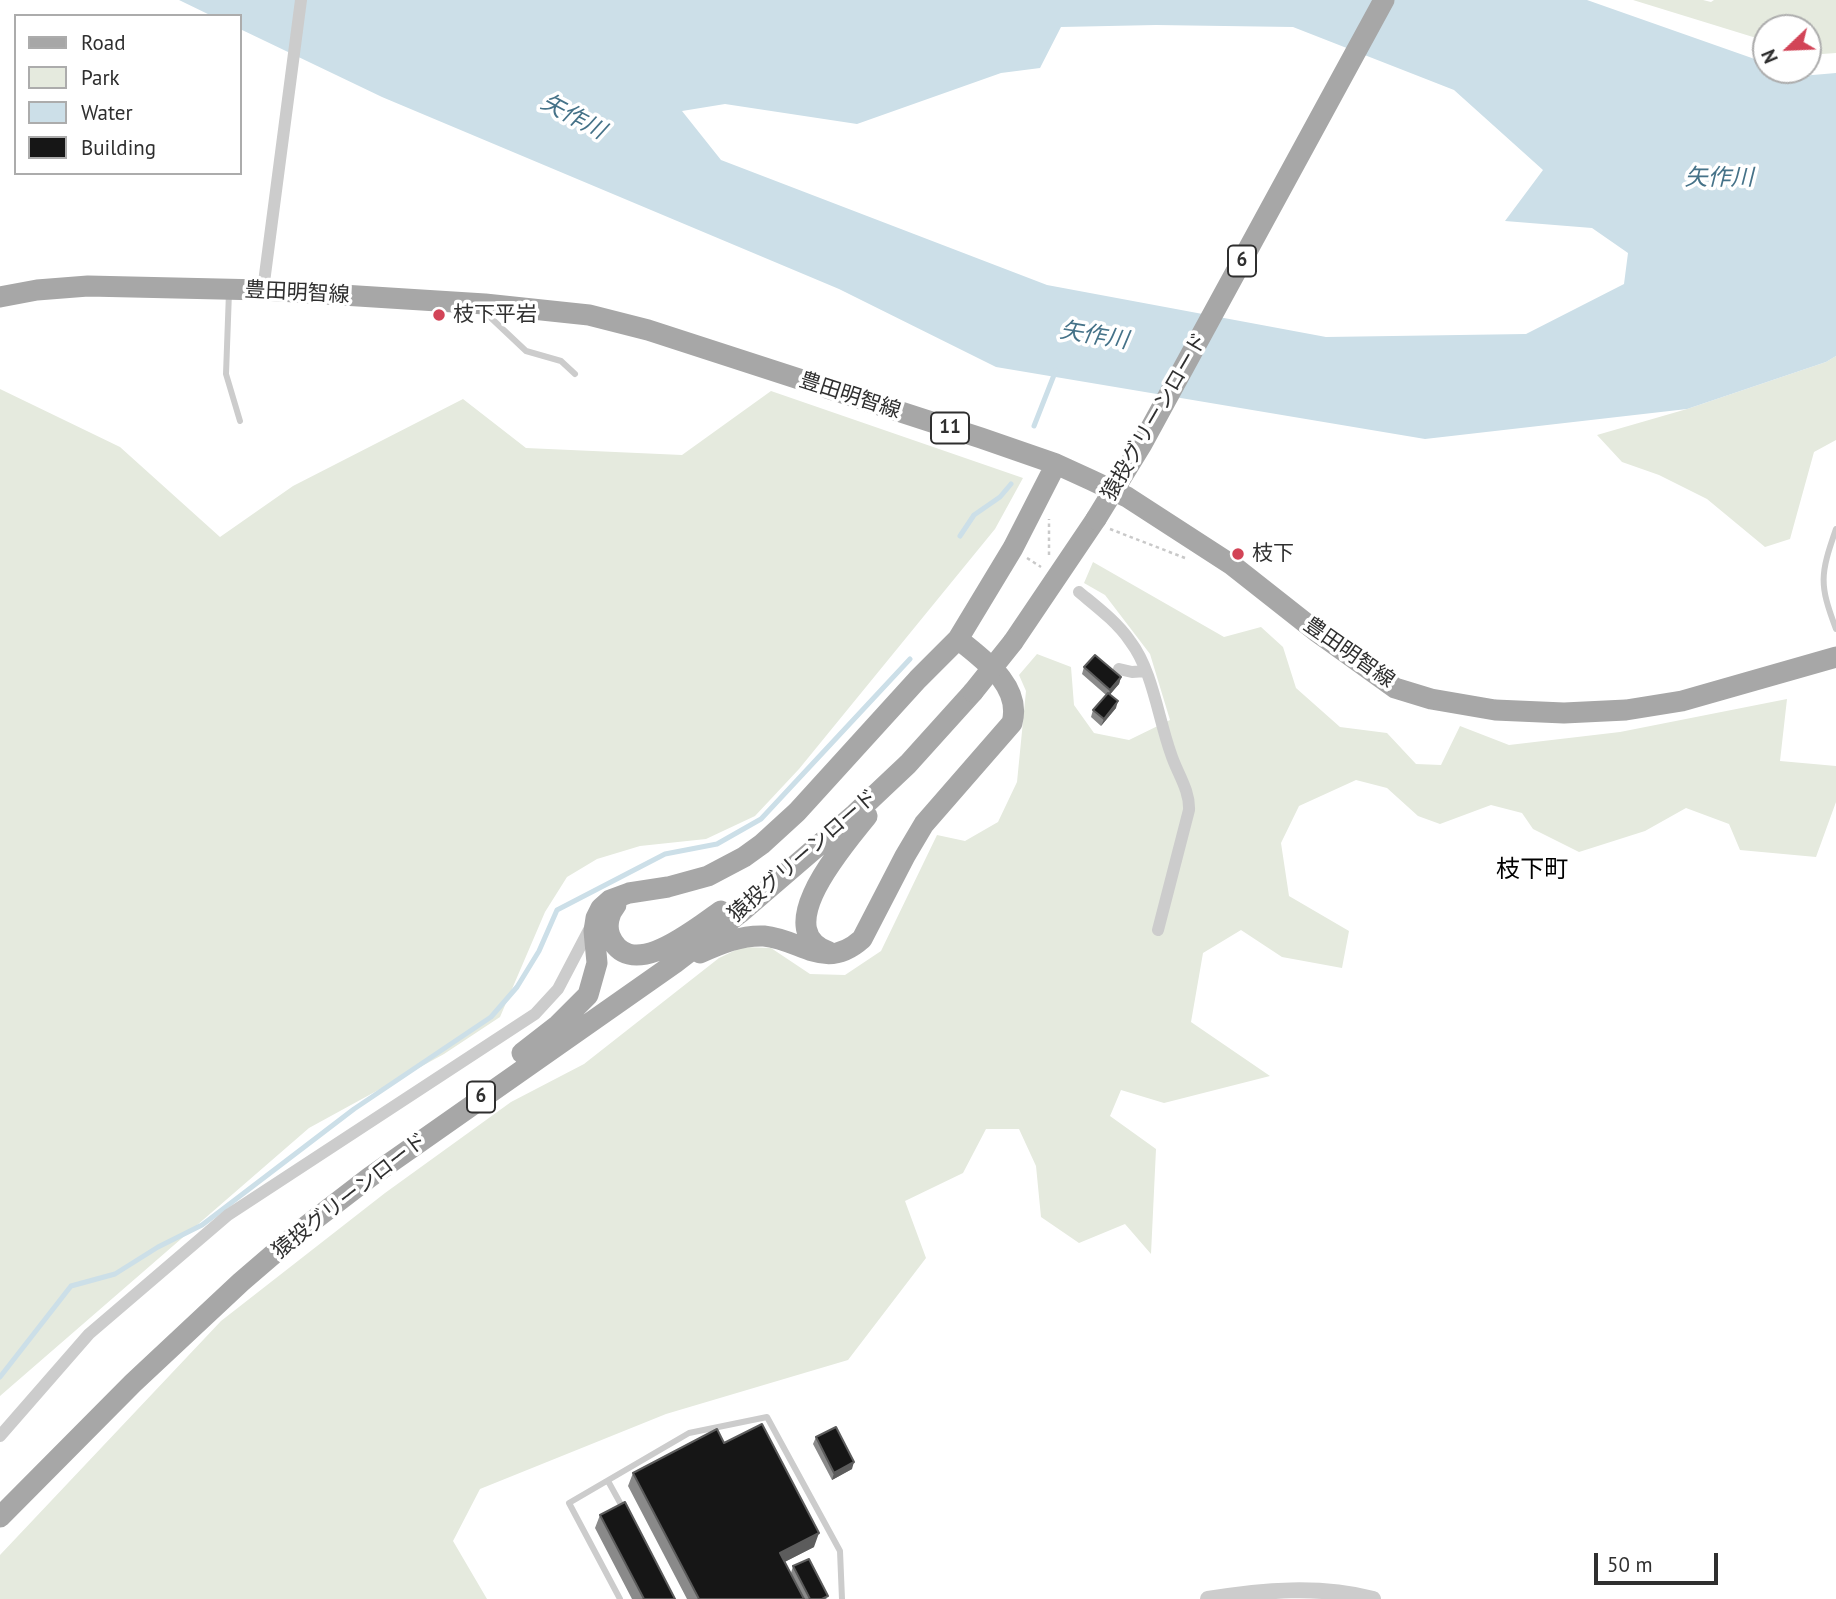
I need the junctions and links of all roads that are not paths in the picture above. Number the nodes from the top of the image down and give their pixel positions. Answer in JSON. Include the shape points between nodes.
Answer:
{"nodes":[{"id":1,"x":301,"y":0,"type":"edge"},
{"id":2,"x":1384,"y":0,"type":"edge"},
{"id":3,"x":229,"y":289,"type":"junction"},
{"id":4,"x":263,"y":290,"type":"junction"},
{"id":5,"x":0,"y":297,"type":"edge"},
{"id":6,"x":485,"y":304,"type":"junction"},
{"id":7,"x":575,"y":374,"type":"dead end"},
{"id":8,"x":240,"y":421,"type":"dead end"},
{"id":9,"x":1056,"y":464,"type":"junction"},
{"id":10,"x":1836,"y":529,"type":"edge"},
{"id":11,"x":1079,"y":592,"type":"dead end"},
{"id":12,"x":1836,"y":629,"type":"edge"},
{"id":13,"x":958,"y":639,"type":"junction"},
{"id":14,"x":1836,"y":657,"type":"edge"},
{"id":15,"x":1119,"y":669,"type":"dead end"},
{"id":16,"x":1146,"y":671,"type":"junction"},
{"id":17,"x":908,"y":764,"type":"junction"},
{"id":18,"x":855,"y":814,"type":"junction"},
{"id":19,"x":642,"y":891,"type":"junction"},
{"id":20,"x":596,"y":918,"type":"junction"},
{"id":21,"x":1158,"y":930,"type":"dead end"},
{"id":22,"x":841,"y":953,"type":"junction"},
{"id":23,"x":675,"y":963,"type":"junction"},
{"id":24,"x":305,"y":1227,"type":"junction"},
{"id":25,"x":0,"y":1436,"type":"edge"},
{"id":26,"x":608,"y":1481,"type":"junction"},
{"id":27,"x":627,"y":1516,"type":"edge"},
{"id":28,"x":0,"y":1517,"type":"edge"},
{"id":29,"x":620,"y":1599,"type":"edge"},
{"id":30,"x":842,"y":1599,"type":"edge"},
{"id":31,"x":1208,"y":1599,"type":"edge"},
{"id":32,"x":1373,"y":1599,"type":"edge"}],
"edges":[{"from":1,"to":4,"type":"street"},
{"from":2,"to":17,"type":"main road","name":"猿投グリーンロード","number":"6","bridge":true,"via":[[1100,523],[1013,642]]},
{"from":3,"to":4,"type":"main road","name":"豊田明智線","number":"11"},
{"from":3,"to":5,"type":"main road","name":"豊田明智線","number":"11","via":[[88,286]]},
{"from":3,"to":8,"type":"lane","via":[[226,374]]},
{"from":4,"to":6,"type":"main road","name":"豊田明智線","number":"11"},
{"from":6,"to":7,"type":"lane","via":[[491,318],[526,351],[561,361]]},
{"from":6,"to":9,"type":"main road","name":"豊田明智線","number":"11","via":[[589,315],[648,330]]},
{"from":9,"to":13,"type":"main road","via":[[1013,548]]},
{"from":9,"to":14,"type":"main road","name":"豊田明智線","number":"11","via":[[1127,497],[1232,565],[1395,688],[1431,699],[1495,710],[1626,710],[1682,701]]},
{"from":10,"to":12,"type":"lane","via":[[1822,587]]},
{"from":11,"to":16,"type":"street","via":[[1130,640]]},
{"from":13,"to":19,"type":"main road","via":[[762,844],[708,876]]},
{"from":13,"to":22,"type":"main road","via":[[1004,682],[1015,712],[1012,723],[924,824],[862,939]]},
{"from":15,"to":16,"type":"street"},
{"from":16,"to":21,"type":"street","via":[[1173,761],[1190,798]]},
{"from":17,"to":18,"type":"main road","name":"猿投グリーンロード","number":"6"},
{"from":17,"to":22,"type":"main road","via":[[830,863],[810,901],[810,937],[822,949]]},
{"from":18,"to":19,"type":"main road","via":[[688,933],[655,952],[634,956],[617,946],[609,919],[620,902]]},
{"from":18,"to":23,"type":"main road","name":"猿投グリーンロード","number":"6"},
{"from":19,"to":20,"type":"main road","via":[[610,900]]},
{"from":20,"to":24,"type":"main road","via":[[597,963],[588,995],[558,1025],[394,1147]]},
{"from":20,"to":25,"type":"street","via":[[558,989],[534,1014],[228,1215],[89,1334]]},
{"from":22,"to":23,"type":"main road","via":[[818,954],[777,938],[748,936]]},
{"from":23,"to":24,"type":"main road","name":"猿投グリーンロード","number":"6","via":[[485,1094]]},
{"from":24,"to":28,"type":"main road","name":"猿投グリーンロード","number":"6","via":[[141,1375]]},
{"from":26,"to":27,"type":"lane"},
{"from":26,"to":29,"type":"lane","via":[[569,1503]]},
{"from":26,"to":30,"type":"lane","via":[[689,1433],[767,1418],[840,1551]]},
{"from":31,"to":32,"type":"street","via":[[1252,1591],[1343,1591]]}]}
